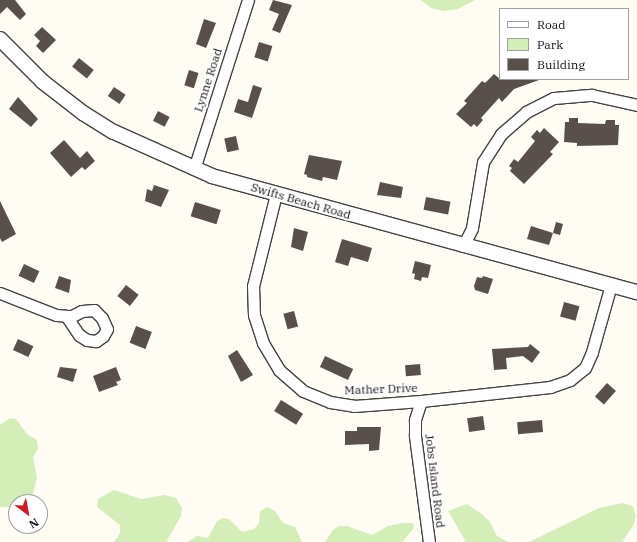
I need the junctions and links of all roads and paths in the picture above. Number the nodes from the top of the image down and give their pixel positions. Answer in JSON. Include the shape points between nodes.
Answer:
{"nodes":[{"id":1,"x":248,"y":0,"type":"edge"},
{"id":2,"x":0,"y":39,"type":"edge"},
{"id":3,"x":637,"y":105,"type":"edge"},
{"id":4,"x":194,"y":169,"type":"junction"},
{"id":5,"x":276,"y":194,"type":"junction"},
{"id":6,"x":462,"y":246,"type":"junction"},
{"id":7,"x":611,"y":285,"type":"junction"},
{"id":8,"x":637,"y":292,"type":"edge"},
{"id":9,"x":0,"y":293,"type":"edge"},
{"id":10,"x":67,"y":317,"type":"dead end"},
{"id":11,"x":421,"y":401,"type":"junction"},
{"id":12,"x":429,"y":542,"type":"edge"}],
"edges":[{"from":1,"to":4,"type":"street","name":"Lynne Road"},
{"from":2,"to":4,"type":"street","name":"Swifts Beach Road","via":[[43,82],[83,113],[114,132]]},
{"from":3,"to":6,"type":"street","via":[[592,95],[554,98],[526,112],[501,134],[483,162],[472,228]]},
{"from":4,"to":5,"type":"street","name":"Swifts Beach Road"},
{"from":5,"to":6,"type":"street","name":"Swifts Beach Road"},
{"from":5,"to":11,"type":"street","name":"Mather Drive","via":[[253,286],[254,315],[263,343],[279,370],[303,391],[330,402],[354,406]]},
{"from":6,"to":7,"type":"street","name":"Swifts Beach Road"},
{"from":7,"to":8,"type":"street","name":"Swifts Beach Road"},
{"from":7,"to":11,"type":"street","name":"Mather Drive","via":[[592,352],[585,368],[570,380],[550,387]]},
{"from":9,"to":10,"type":"street"},
{"from":11,"to":12,"type":"street","name":"Jobs Island Road","via":[[415,420],[415,436]]}]}
